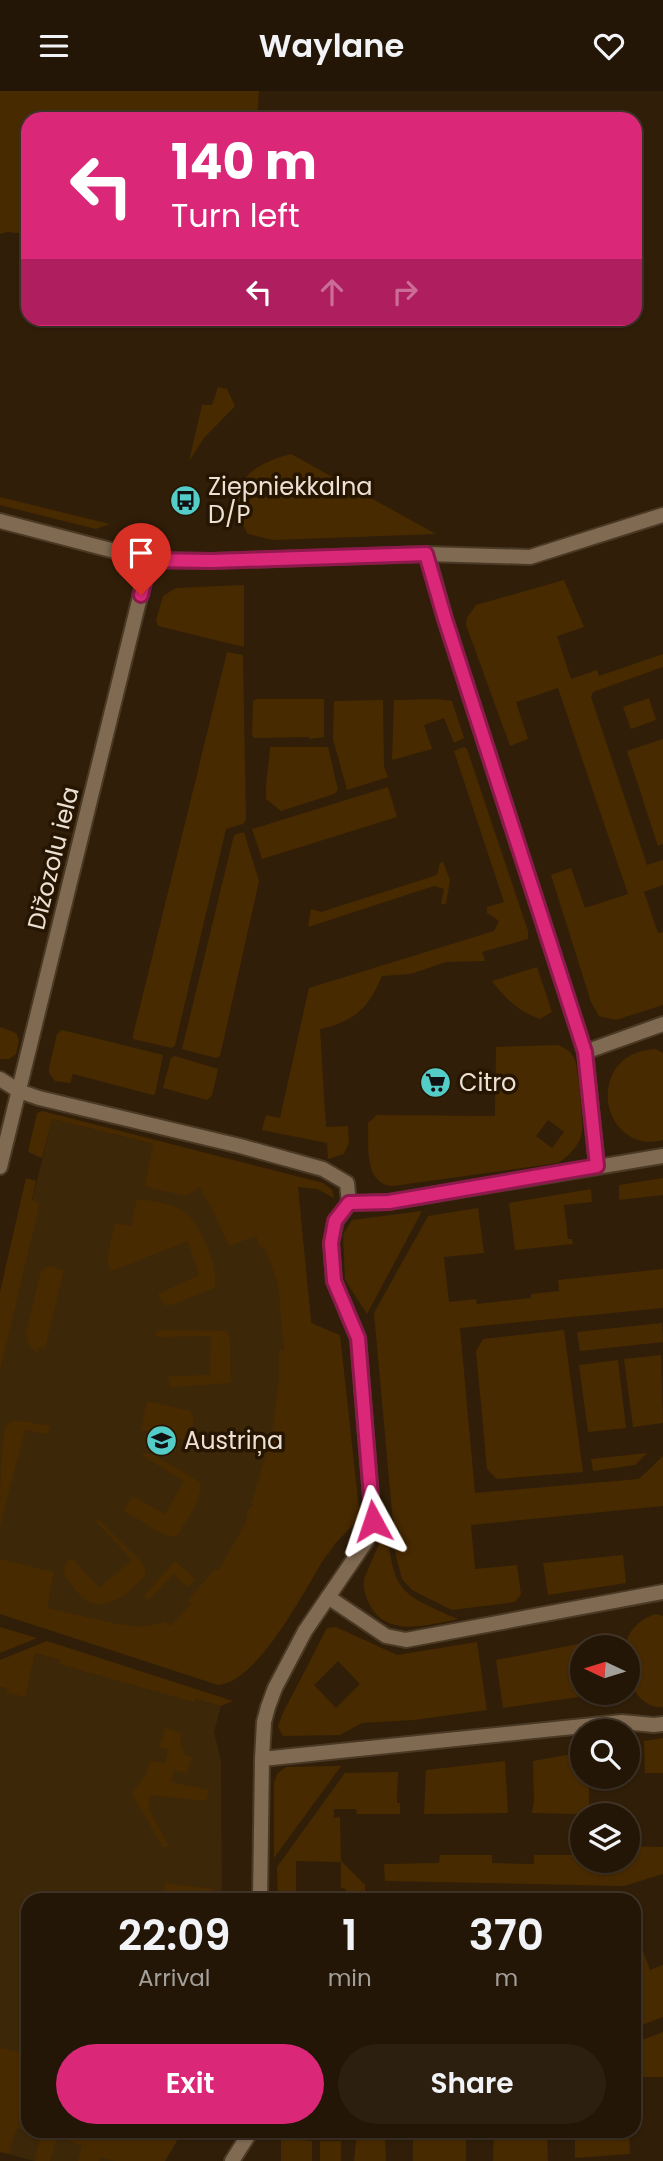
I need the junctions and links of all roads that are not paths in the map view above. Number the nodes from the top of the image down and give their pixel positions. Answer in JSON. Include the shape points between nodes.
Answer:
{"nodes":[{"id":1,"x":663,"y":515,"type":"edge"},
{"id":2,"x":0,"y":520,"type":"edge"},
{"id":3,"x":426,"y":554,"type":"junction"},
{"id":4,"x":149,"y":560,"type":"junction"},
{"id":5,"x":663,"y":1024,"type":"edge"},
{"id":6,"x":585,"y":1052,"type":"junction"},
{"id":7,"x":0,"y":1079,"type":"edge"},
{"id":8,"x":19,"y":1091,"type":"junction"},
{"id":9,"x":663,"y":1156,"type":"edge"},
{"id":10,"x":597,"y":1166,"type":"junction"},
{"id":11,"x":0,"y":1167,"type":"edge"},
{"id":12,"x":349,"y":1203,"type":"junction"},
{"id":13,"x":663,"y":1592,"type":"edge"},
{"id":14,"x":328,"y":1597,"type":"junction"},
{"id":15,"x":663,"y":1724,"type":"edge"},
{"id":16,"x":262,"y":1759,"type":"junction"},
{"id":17,"x":260,"y":1893,"type":"edge"},
{"id":18,"x":247,"y":2138,"type":"edge"},
{"id":19,"x":232,"y":2161,"type":"edge"}],
"edges":[{"from":1,"to":3,"type":"street","via":[[530,557]]},
{"from":2,"to":4,"type":"street"},
{"from":3,"to":4,"type":"street"},
{"from":3,"to":6,"type":"street"},
{"from":4,"to":8,"type":"street","name":"Dižozolu iela"},
{"from":5,"to":6,"type":"street"},
{"from":6,"to":10,"type":"street"},
{"from":7,"to":8,"type":"street"},
{"from":8,"to":11,"type":"street","name":"Dižozolu iela"},
{"from":8,"to":12,"type":"street","via":[[323,1169],[347,1183]]},
{"from":9,"to":10,"type":"street"},
{"from":10,"to":12,"type":"street","via":[[389,1202]]},
{"from":12,"to":14,"type":"street","via":[[335,1221],[331,1243],[334,1281],[358,1338],[373,1521],[367,1540]]},
{"from":13,"to":14,"type":"street","via":[[406,1640],[386,1636]]},
{"from":14,"to":16,"type":"street","via":[[275,1688],[264,1723]]},
{"from":15,"to":16,"type":"street","via":[[611,1723]]},
{"from":16,"to":17,"type":"street"},
{"from":18,"to":19,"type":"street"}]}
